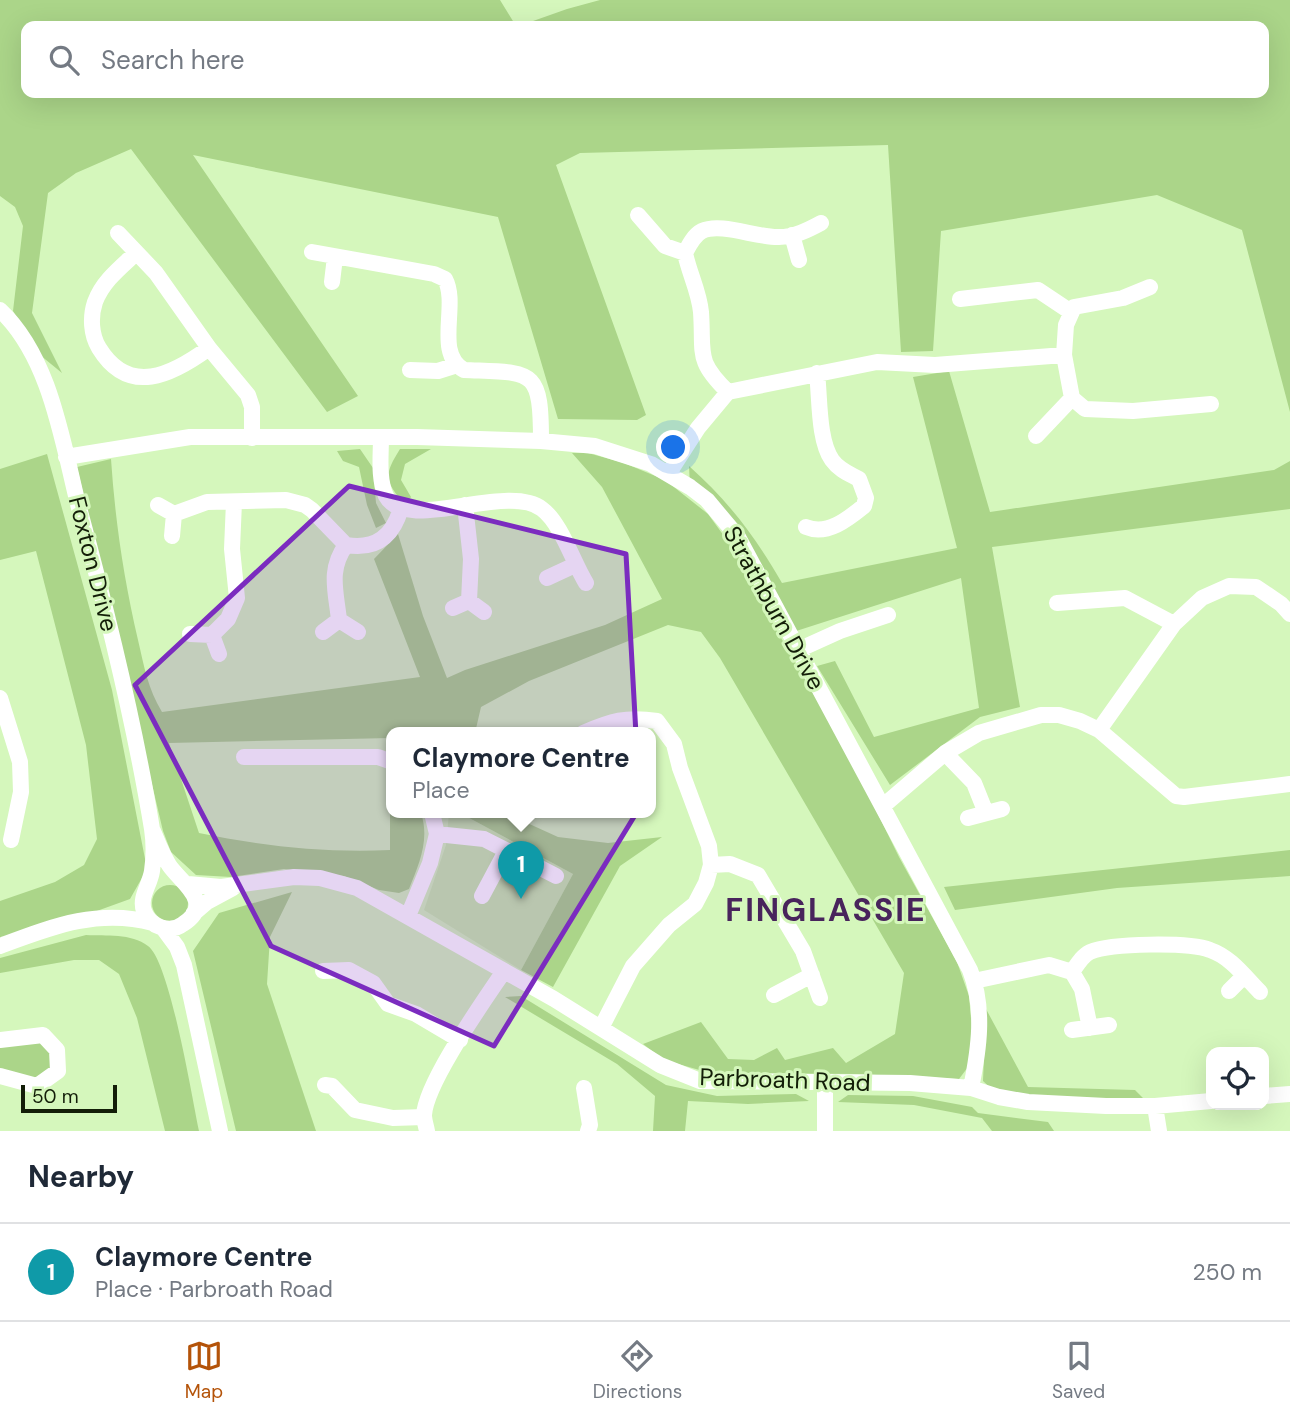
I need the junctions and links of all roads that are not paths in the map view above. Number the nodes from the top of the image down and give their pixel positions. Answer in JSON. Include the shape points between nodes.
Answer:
{"nodes":[{"id":1,"x":638,"y":215,"type":"dead end"},
{"id":2,"x":821,"y":223,"type":"dead end"},
{"id":3,"x":118,"y":233,"type":"dead end"},
{"id":4,"x":792,"y":235,"type":"junction"},
{"id":5,"x":136,"y":253,"type":"junction"},
{"id":6,"x":312,"y":253,"type":"dead end"},
{"id":7,"x":685,"y":253,"type":"junction"},
{"id":8,"x":335,"y":257,"type":"junction"},
{"id":9,"x":799,"y":260,"type":"dead end"},
{"id":10,"x":332,"y":282,"type":"dead end"},
{"id":11,"x":1150,"y":288,"type":"dead end"},
{"id":12,"x":960,"y":299,"type":"dead end"},
{"id":13,"x":0,"y":310,"type":"edge"},
{"id":14,"x":1071,"y":312,"type":"junction"},
{"id":15,"x":209,"y":348,"type":"junction"},
{"id":16,"x":1063,"y":355,"type":"junction"},
{"id":17,"x":457,"y":365,"type":"junction"},
{"id":18,"x":410,"y":370,"type":"dead end"},
{"id":19,"x":817,"y":373,"type":"junction"},
{"id":20,"x":728,"y":392,"type":"junction"},
{"id":21,"x":1073,"y":398,"type":"junction"},
{"id":22,"x":1211,"y":404,"type":"dead end"},
{"id":23,"x":1035,"y":436,"type":"dead end"},
{"id":24,"x":381,"y":437,"type":"junction"},
{"id":25,"x":252,"y":438,"type":"junction"},
{"id":26,"x":541,"y":441,"type":"junction"},
{"id":27,"x":66,"y":457,"type":"junction"},
{"id":28,"x":669,"y":473,"type":"junction"},
{"id":29,"x":233,"y":502,"type":"junction"},
{"id":30,"x":158,"y":505,"type":"dead end"},
{"id":31,"x":465,"y":505,"type":"junction"},
{"id":32,"x":401,"y":508,"type":"junction"},
{"id":33,"x":174,"y":514,"type":"junction"},
{"id":34,"x":806,"y":527,"type":"dead end"},
{"id":35,"x":172,"y":536,"type":"dead end"},
{"id":36,"x":346,"y":545,"type":"junction"},
{"id":37,"x":575,"y":565,"type":"junction"},
{"id":38,"x":547,"y":578,"type":"dead end"},
{"id":39,"x":586,"y":583,"type":"dead end"},
{"id":40,"x":469,"y":601,"type":"junction"},
{"id":41,"x":1057,"y":603,"type":"dead end"},
{"id":42,"x":453,"y":608,"type":"dead end"},
{"id":43,"x":484,"y":612,"type":"dead end"},
{"id":44,"x":1290,"y":614,"type":"edge"},
{"id":45,"x":888,"y":615,"type":"dead end"},
{"id":46,"x":339,"y":620,"type":"junction"},
{"id":47,"x":1174,"y":624,"type":"junction"},
{"id":48,"x":323,"y":632,"type":"dead end"},
{"id":49,"x":358,"y":632,"type":"dead end"},
{"id":50,"x":190,"y":634,"type":"dead end"},
{"id":51,"x":212,"y":635,"type":"junction"},
{"id":52,"x":799,"y":650,"type":"junction"},
{"id":53,"x":219,"y":654,"type":"dead end"},
{"id":54,"x":0,"y":698,"type":"edge"},
{"id":55,"x":3,"y":716,"type":"edge"},
{"id":56,"x":597,"y":727,"type":"edge"},
{"id":57,"x":1099,"y":730,"type":"junction"},
{"id":58,"x":945,"y":753,"type":"junction"},
{"id":59,"x":244,"y":757,"type":"dead end"},
{"id":60,"x":386,"y":760,"type":"edge"},
{"id":61,"x":1290,"y":784,"type":"edge"},
{"id":62,"x":883,"y":806,"type":"junction"},
{"id":63,"x":433,"y":818,"type":"edge"},
{"id":64,"x":968,"y":818,"type":"dead end"},
{"id":65,"x":153,"y":831,"type":"junction"},
{"id":66,"x":437,"y":834,"type":"junction"},
{"id":67,"x":11,"y":840,"type":"dead end"},
{"id":68,"x":506,"y":851,"type":"junction"},
{"id":69,"x":711,"y":865,"type":"junction"},
{"id":70,"x":556,"y":876,"type":"dead end"},
{"id":71,"x":184,"y":881,"type":"junction"},
{"id":72,"x":242,"y":884,"type":"junction"},
{"id":73,"x":146,"y":889,"type":"junction"},
{"id":74,"x":482,"y":896,"type":"dead end"},
{"id":75,"x":408,"y":916,"type":"junction"},
{"id":76,"x":101,"y":917,"type":"junction"},
{"id":77,"x":189,"y":919,"type":"junction"},
{"id":78,"x":158,"y":926,"type":"junction"},
{"id":79,"x":0,"y":946,"type":"edge"},
{"id":80,"x":184,"y":965,"type":"junction"},
{"id":81,"x":323,"y":971,"type":"dead end"},
{"id":82,"x":504,"y":971,"type":"junction"},
{"id":83,"x":1072,"y":972,"type":"junction"},
{"id":84,"x":811,"y":975,"type":"junction"},
{"id":85,"x":1244,"y":976,"type":"junction"},
{"id":86,"x":974,"y":981,"type":"junction"},
{"id":87,"x":1229,"y":991,"type":"dead end"},
{"id":88,"x":1260,"y":992,"type":"dead end"},
{"id":89,"x":774,"y":995,"type":"dead end"},
{"id":90,"x":820,"y":998,"type":"dead end"},
{"id":91,"x":1109,"y":1025,"type":"dead end"},
{"id":92,"x":601,"y":1028,"type":"junction"},
{"id":93,"x":1090,"y":1028,"type":"junction"},
{"id":94,"x":1072,"y":1030,"type":"dead end"},
{"id":95,"x":0,"y":1040,"type":"edge"},
{"id":96,"x":460,"y":1040,"type":"junction"},
{"id":97,"x":0,"y":1076,"type":"edge"},
{"id":98,"x":825,"y":1083,"type":"junction"},
{"id":99,"x":325,"y":1085,"type":"dead end"},
{"id":100,"x":584,"y":1088,"type":"dead end"},
{"id":101,"x":971,"y":1088,"type":"junction"},
{"id":102,"x":1290,"y":1094,"type":"edge"},
{"id":103,"x":1269,"y":1096,"type":"edge"},
{"id":104,"x":1206,"y":1101,"type":"edge"},
{"id":105,"x":1155,"y":1106,"type":"junction"},
{"id":106,"x":426,"y":1124,"type":"edge"},
{"id":107,"x":220,"y":1131,"type":"edge"},
{"id":108,"x":588,"y":1131,"type":"edge"},
{"id":109,"x":825,"y":1131,"type":"edge"},
{"id":110,"x":1158,"y":1131,"type":"edge"}],
"edges":[{"from":1,"to":7,"type":"street","via":[[665,246]]},
{"from":2,"to":4,"type":"street"},
{"from":3,"to":5,"type":"street"},
{"from":4,"to":7,"type":"street","via":[[766,237],[712,229],[696,236]]},
{"from":4,"to":9,"type":"street"},
{"from":5,"to":15,"type":"street","via":[[156,273]]},
{"from":5,"to":15,"type":"street","via":[[107,279],[95,303],[93,334],[104,356],[130,377],[155,376],[180,368]]},
{"from":6,"to":8,"type":"street"},
{"from":7,"to":20,"type":"street","via":[[701,312],[705,365]]},
{"from":8,"to":10,"type":"street"},
{"from":8,"to":17,"type":"street","via":[[445,279],[450,346]]},
{"from":11,"to":14,"type":"street","via":[[1074,307]]},
{"from":12,"to":14,"type":"street","via":[[1038,290]]},
{"from":13,"to":27,"type":"street","name":"Foxton Drive","via":[[34,357]]},
{"from":14,"to":16,"type":"street"},
{"from":15,"to":25,"type":"street","via":[[248,395]]},
{"from":16,"to":19,"type":"street","via":[[934,365],[877,362]]},
{"from":16,"to":21,"type":"street"},
{"from":17,"to":18,"type":"street","via":[[438,371]]},
{"from":17,"to":26,"type":"street","via":[[464,370],[516,373],[534,384],[539,394]]},
{"from":19,"to":20,"type":"street"},
{"from":19,"to":34,"type":"street","via":[[826,448],[841,469],[859,479],[866,498],[864,506],[828,529]]},
{"from":20,"to":28,"type":"street"},
{"from":21,"to":22,"type":"street","via":[[1085,408],[1133,411]]},
{"from":21,"to":23,"type":"street"},
{"from":24,"to":25,"type":"street","name":"Strathburn Drive"},
{"from":24,"to":26,"type":"street","name":"Strathburn Drive"},
{"from":24,"to":32,"type":"street","via":[[387,497]]},
{"from":25,"to":27,"type":"street","name":"Strathburn Drive","via":[[190,437]]},
{"from":26,"to":28,"type":"street","name":"Strathburn Drive","via":[[611,449]]},
{"from":27,"to":65,"type":"street","name":"Foxton Drive","via":[[128,704]]},
{"from":28,"to":52,"type":"street","name":"Strathburn Drive","via":[[707,500],[731,528]]},
{"from":29,"to":33,"type":"street","via":[[207,502]]},
{"from":29,"to":36,"type":"street","via":[[286,500],[305,505]]},
{"from":29,"to":51,"type":"street","via":[[237,598],[228,619]]},
{"from":30,"to":33,"type":"street"},
{"from":31,"to":32,"type":"street"},
{"from":31,"to":37,"type":"street","via":[[506,500],[540,507],[554,522]]},
{"from":31,"to":40,"type":"street","via":[[471,559]]},
{"from":32,"to":36,"type":"street","via":[[383,540]]},
{"from":33,"to":35,"type":"street"},
{"from":36,"to":46,"type":"street","via":[[335,568]]},
{"from":37,"to":38,"type":"street"},
{"from":37,"to":39,"type":"street"},
{"from":40,"to":42,"type":"street"},
{"from":40,"to":43,"type":"street"},
{"from":41,"to":47,"type":"street","via":[[1125,598]]},
{"from":44,"to":47,"type":"street","via":[[1256,587],[1229,586],[1202,598]]},
{"from":45,"to":52,"type":"street"},
{"from":46,"to":48,"type":"street"},
{"from":46,"to":49,"type":"street"},
{"from":47,"to":57,"type":"street"},
{"from":50,"to":51,"type":"street"},
{"from":51,"to":53,"type":"street"},
{"from":52,"to":62,"type":"street","name":"Strathburn Drive"},
{"from":54,"to":55,"type":"street"},
{"from":55,"to":67,"type":"street","via":[[20,762],[21,792]]},
{"from":56,"to":69,"type":"street","via":[[634,717],[657,721],[674,744],[709,846]]},
{"from":57,"to":58,"type":"street","via":[[1059,715],[1041,715],[979,733]]},
{"from":57,"to":61,"type":"street","via":[[1176,796]]},
{"from":58,"to":62,"type":"street"},
{"from":58,"to":64,"type":"street","via":[[994,811]]},
{"from":59,"to":60,"type":"street"},
{"from":62,"to":86,"type":"street","name":"Strathburn Drive"},
{"from":63,"to":66,"type":"street"},
{"from":65,"to":71,"type":"street","name":"Foxton Drive","via":[[170,867]]},
{"from":65,"to":73,"type":"street","name":"Foxton Drive","via":[[154,853]]},
{"from":66,"to":68,"type":"street","via":[[484,839]]},
{"from":66,"to":75,"type":"street"},
{"from":68,"to":70,"type":"street"},
{"from":68,"to":74,"type":"street"},
{"from":69,"to":84,"type":"street","via":[[730,864],[758,875],[803,951]]},
{"from":69,"to":92,"type":"street","via":[[695,904],[669,925],[633,966]]},
{"from":71,"to":72,"type":"street","name":"Parbroath Road","via":[[221,887]]},
{"from":71,"to":73,"type":"street","via":[[163,877]]},
{"from":71,"to":77,"type":"street","name":"Foxton Drive","via":[[196,900]]},
{"from":72,"to":75,"type":"street","name":"Parbroath Road","via":[[320,878],[357,888]]},
{"from":72,"to":77,"type":"street","name":"Parbroath Road","via":[[207,902]]},
{"from":73,"to":76,"type":"street","via":[[133,905]]},
{"from":73,"to":78,"type":"street","name":"Foxton Drive","via":[[143,909]]},
{"from":75,"to":82,"type":"street","name":"Parbroath Road"},
{"from":76,"to":78,"type":"street"},
{"from":76,"to":79,"type":"street","via":[[55,925]]},
{"from":77,"to":78,"type":"street","via":[[177,928]]},
{"from":77,"to":80,"type":"street","name":"Foxton Drive"},
{"from":78,"to":80,"type":"street","name":"Foxton Drive","via":[[177,947]]},
{"from":80,"to":107,"type":"street","name":"Foxton Drive"},
{"from":81,"to":96,"type":"street","via":[[349,970],[373,982],[388,1004],[416,1014]]},
{"from":82,"to":92,"type":"street","name":"Parbroath Road"},
{"from":82,"to":96,"type":"street"},
{"from":83,"to":85,"type":"street","via":[[1088,952],[1168,944],[1211,950],[1227,958]]},
{"from":83,"to":86,"type":"street","via":[[1049,965]]},
{"from":83,"to":93,"type":"street","via":[[1082,989]]},
{"from":84,"to":89,"type":"street"},
{"from":84,"to":90,"type":"street"},
{"from":85,"to":87,"type":"street"},
{"from":85,"to":88,"type":"street"},
{"from":86,"to":101,"type":"street","name":"Strathburn Drive","via":[[979,1030]]},
{"from":91,"to":93,"type":"street"},
{"from":92,"to":98,"type":"street","name":"Parbroath Road","via":[[660,1065],[700,1081]]},
{"from":93,"to":94,"type":"street"},
{"from":95,"to":97,"type":"street","via":[[43,1035],[57,1050],[58,1071],[37,1086]]},
{"from":96,"to":106,"type":"street","via":[[429,1096]]},
{"from":98,"to":101,"type":"street","name":"Parbroath Road"},
{"from":98,"to":109,"type":"street"},
{"from":99,"to":106,"type":"street","via":[[332,1086],[355,1110]]},
{"from":100,"to":108,"type":"street"},
{"from":101,"to":105,"type":"street","name":"Parbroath Road","via":[[1028,1102]]},
{"from":102,"to":103,"type":"street"},
{"from":104,"to":105,"type":"street","name":"Parbroath Road"},
{"from":105,"to":110,"type":"street"}]}
